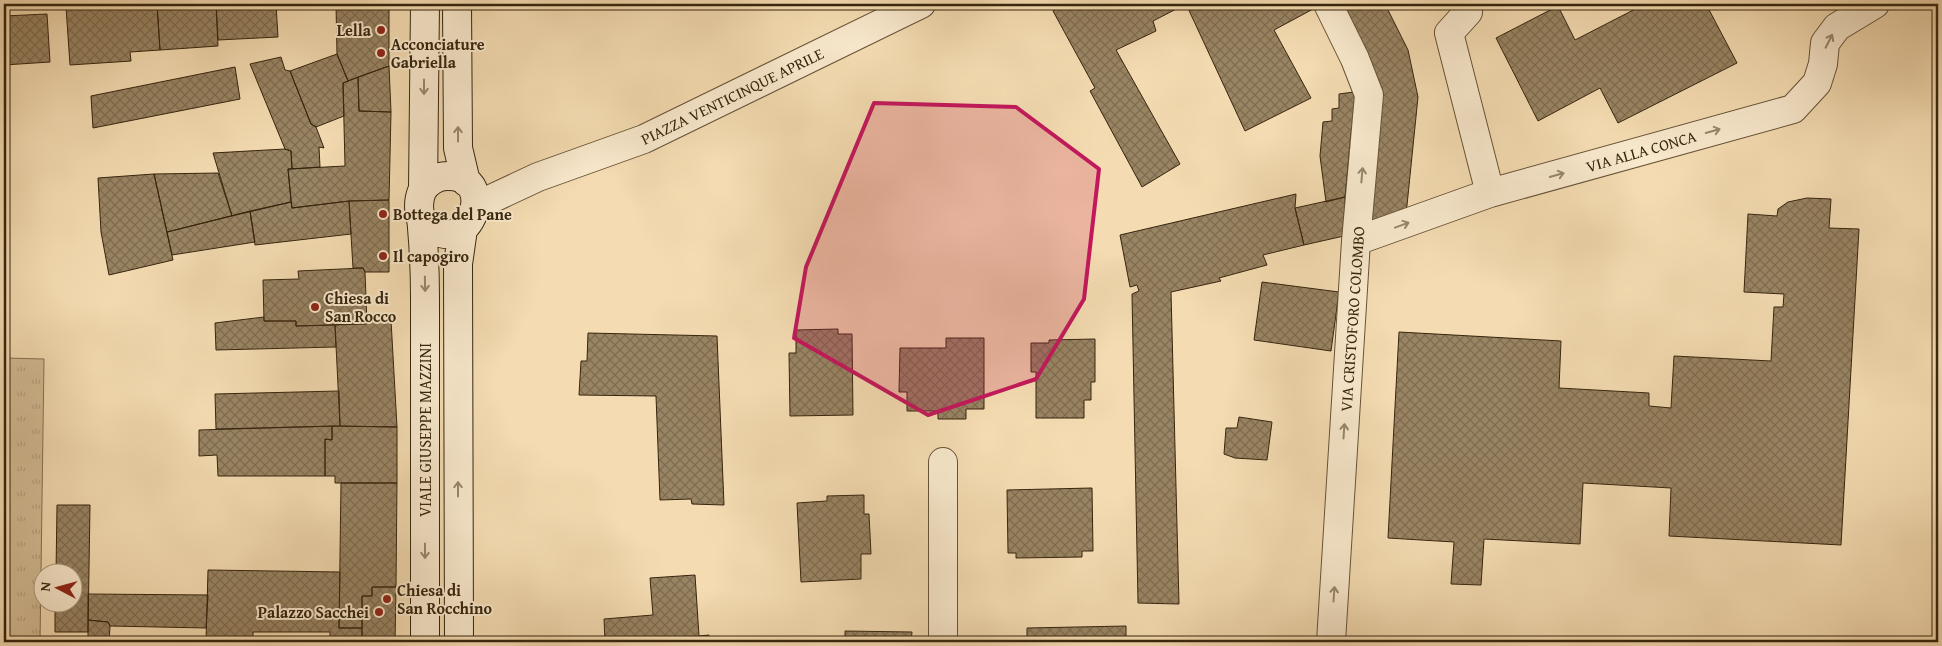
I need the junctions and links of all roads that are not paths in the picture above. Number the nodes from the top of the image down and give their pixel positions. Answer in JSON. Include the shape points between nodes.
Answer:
{"nodes":[{"id":1,"x":425,"y":4,"type":"edge"},
{"id":2,"x":457,"y":4,"type":"edge"},
{"id":3,"x":920,"y":4,"type":"edge"},
{"id":4,"x":1328,"y":4,"type":"edge"},
{"id":5,"x":1875,"y":4,"type":"edge"},
{"id":6,"x":1468,"y":12,"type":"dead end"},
{"id":7,"x":423,"y":189,"type":"junction"},
{"id":8,"x":1490,"y":193,"type":"junction"},
{"id":9,"x":469,"y":201,"type":"junction"},
{"id":10,"x":421,"y":218,"type":"junction"},
{"id":11,"x":1356,"y":241,"type":"junction"},
{"id":12,"x":943,"y":462,"type":"dead end"},
{"id":13,"x":425,"y":642,"type":"edge"},
{"id":14,"x":459,"y":642,"type":"edge"},
{"id":15,"x":944,"y":642,"type":"edge"},
{"id":16,"x":1331,"y":642,"type":"edge"}],
"edges":[{"from":1,"to":7,"type":"street","name":"VIALE GIUSEPPE MAZZINI","one_way":true},
{"from":9,"to":2,"type":"street","name":"VIALE GIUSEPPE MAZZINI","one_way":true,"via":[[458,148]]},
{"from":3,"to":9,"type":"street","name":"PIAZZA VENTICINQUE APRILE","via":[[644,139]]},
{"from":11,"to":4,"type":"street","name":"VIA CRISTOFORO COLOMBO","one_way":true,"via":[[1369,95]]},
{"from":8,"to":5,"type":"street","name":"VIA ALLA CONCA","one_way":true,"via":[[1793,109],[1817,83],[1825,43],[1838,27]]},
{"from":6,"to":8,"type":"street","via":[[1449,33]]},
{"from":7,"to":9,"type":"street","via":[[438,177],[448,175]]},
{"from":7,"to":10,"type":"street","name":"VIALE GIUSEPPE MAZZINI","via":[[419,198]]},
{"from":11,"to":8,"type":"street","name":"VIA ALLA CONCA","one_way":true},
{"from":9,"to":10,"type":"street","via":[[446,233],[436,231]]},
{"from":14,"to":9,"type":"street","name":"VIALE GIUSEPPE MAZZINI","one_way":true,"via":[[458,272]]},
{"from":10,"to":13,"type":"street","name":"VIALE GIUSEPPE MAZZINI","one_way":true,"via":[[425,297]]},
{"from":16,"to":11,"type":"street","name":"VIA CRISTOFORO COLOMBO","one_way":true},
{"from":12,"to":15,"type":"street"}]}
